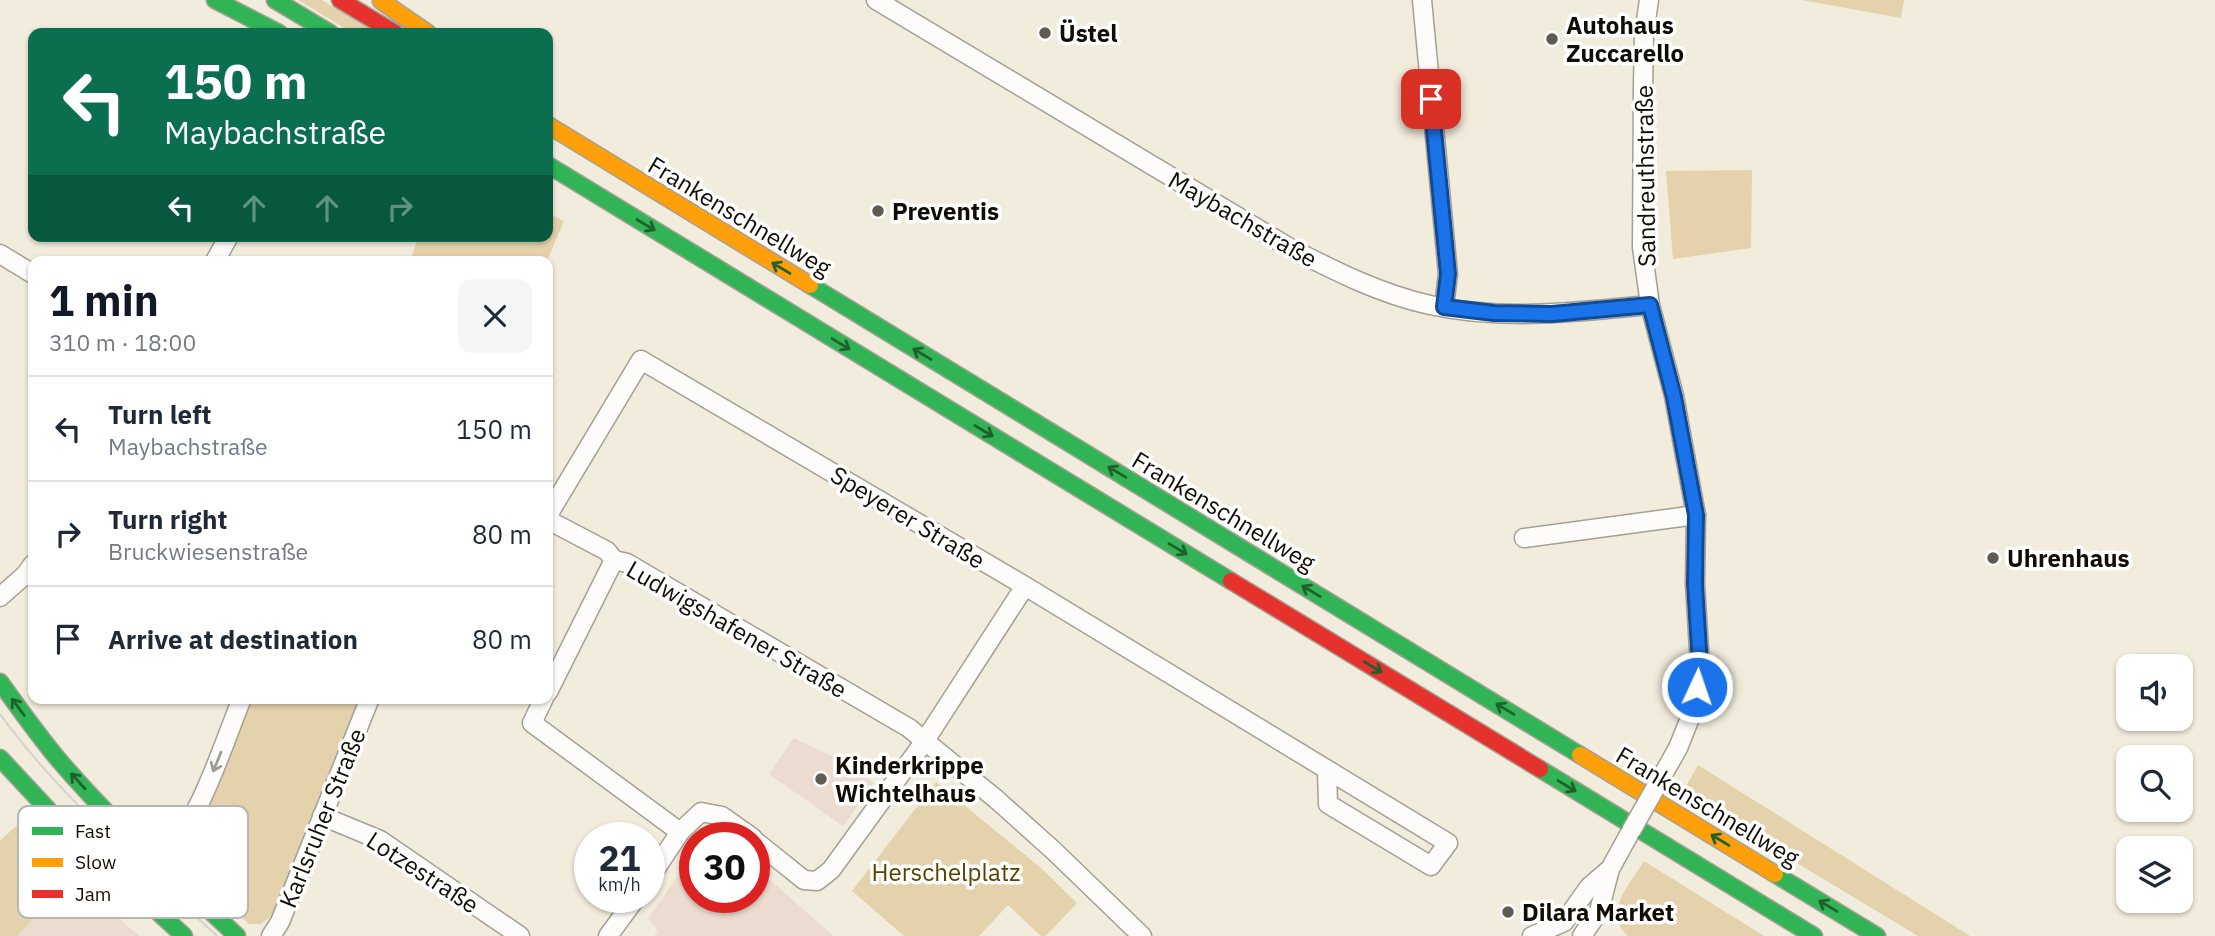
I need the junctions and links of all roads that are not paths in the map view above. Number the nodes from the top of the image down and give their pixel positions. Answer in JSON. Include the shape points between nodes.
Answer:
{"nodes":[{"id":1,"x":215,"y":0,"type":"edge"},
{"id":2,"x":275,"y":0,"type":"edge"},
{"id":3,"x":340,"y":0,"type":"edge"},
{"id":4,"x":379,"y":0,"type":"edge"},
{"id":5,"x":876,"y":0,"type":"edge"},
{"id":6,"x":1422,"y":0,"type":"edge"},
{"id":7,"x":1649,"y":0,"type":"edge"},
{"id":8,"x":269,"y":28,"type":"edge"},
{"id":9,"x":322,"y":28,"type":"edge"},
{"id":10,"x":387,"y":28,"type":"edge"},
{"id":11,"x":421,"y":28,"type":"edge"},
{"id":12,"x":553,"y":122,"type":"edge"},
{"id":13,"x":553,"y":128,"type":"edge"},
{"id":14,"x":593,"y":152,"type":"junction"},
{"id":15,"x":553,"y":170,"type":"edge"},
{"id":16,"x":0,"y":254,"type":"edge"},
{"id":17,"x":28,"y":271,"type":"edge"},
{"id":18,"x":1650,"y":305,"type":"junction"},
{"id":19,"x":1444,"y":307,"type":"junction"},
{"id":20,"x":553,"y":510,"type":"edge"},
{"id":21,"x":1696,"y":515,"type":"junction"},
{"id":22,"x":553,"y":521,"type":"edge"},
{"id":23,"x":1524,"y":538,"type":"dead end"},
{"id":24,"x":614,"y":561,"type":"junction"},
{"id":25,"x":28,"y":571,"type":"edge"},
{"id":26,"x":1025,"y":586,"type":"junction"},
{"id":27,"x":0,"y":597,"type":"edge"},
{"id":28,"x":553,"y":681,"type":"edge"},
{"id":29,"x":0,"y":682,"type":"edge"},
{"id":30,"x":240,"y":704,"type":"edge"},
{"id":31,"x":368,"y":704,"type":"edge"},
{"id":32,"x":541,"y":704,"type":"edge"},
{"id":33,"x":924,"y":742,"type":"junction"},
{"id":34,"x":4,"y":770,"type":"edge"},
{"id":35,"x":1327,"y":771,"type":"junction"},
{"id":36,"x":43,"y":806,"type":"edge"},
{"id":37,"x":102,"y":806,"type":"edge"},
{"id":38,"x":198,"y":806,"type":"edge"},
{"id":39,"x":322,"y":816,"type":"junction"},
{"id":40,"x":690,"y":822,"type":"edge"},
{"id":41,"x":730,"y":822,"type":"edge"},
{"id":42,"x":679,"y":831,"type":"edge"},
{"id":43,"x":679,"y":834,"type":"edge"},
{"id":44,"x":770,"y":853,"type":"edge"},
{"id":45,"x":665,"y":855,"type":"edge"},
{"id":46,"x":1610,"y":869,"type":"junction"},
{"id":47,"x":625,"y":913,"type":"edge"},
{"id":48,"x":164,"y":918,"type":"edge"},
{"id":49,"x":217,"y":918,"type":"edge"},
{"id":50,"x":1567,"y":929,"type":"edge"},
{"id":51,"x":184,"y":936,"type":"edge"},
{"id":52,"x":237,"y":936,"type":"edge"},
{"id":53,"x":271,"y":936,"type":"edge"},
{"id":54,"x":520,"y":936,"type":"edge"},
{"id":55,"x":608,"y":936,"type":"edge"},
{"id":56,"x":1142,"y":936,"type":"edge"},
{"id":57,"x":1532,"y":936,"type":"edge"},
{"id":58,"x":1582,"y":936,"type":"edge"},
{"id":59,"x":1814,"y":936,"type":"edge"},
{"id":60,"x":1877,"y":936,"type":"edge"}],
"edges":[{"from":1,"to":8,"type":"main road"},
{"from":2,"to":9,"type":"main road"},
{"from":3,"to":10,"type":"main road"},
{"from":4,"to":11,"type":"main road"},
{"from":5,"to":19,"type":"street","name":"Maybachstraße","via":[[1290,248],[1344,276]]},
{"from":6,"to":19,"type":"street","via":[[1448,274]]},
{"from":7,"to":18,"type":"street","name":"Sandreuthstraße","via":[[1643,74],[1642,247]]},
{"from":12,"to":14,"type":"main road"},
{"from":13,"to":14,"type":"main road","name":"Frankenschnellweg"},
{"from":60,"to":14,"type":"main road","name":"Frankenschnellweg","one_way":true},
{"from":15,"to":59,"type":"main road","one_way":true},
{"from":16,"to":17,"type":"street"},
{"from":18,"to":19,"type":"street","name":"Maybachstraße","via":[[1552,314]]},
{"from":18,"to":21,"type":"street","name":"Sandreuthstraße","via":[[1674,397]]},
{"from":20,"to":26,"type":"street","name":"Speyerer Straße","via":[[641,360]]},
{"from":21,"to":23,"type":"street"},
{"from":21,"to":46,"type":"street","name":"Sandreuthstraße","bridge":true,"via":[[1700,666],[1694,708],[1678,748]]},
{"from":22,"to":24,"type":"street","name":"Ludwigshafener Straße","via":[[607,551]]},
{"from":24,"to":28,"type":"street"},
{"from":24,"to":33,"type":"street","name":"Ludwigshafener Straße","via":[[627,563],[908,728]]},
{"from":25,"to":27,"type":"street"},
{"from":26,"to":33,"type":"street"},
{"from":26,"to":35,"type":"street","name":"Speyerer Straße"},
{"from":37,"to":29,"type":"main road","one_way":true},
{"from":30,"to":38,"type":"street","one_way":true},
{"from":31,"to":39,"type":"street","name":"Karlsruher Straße"},
{"from":32,"to":42,"type":"street","via":[[532,723]]},
{"from":33,"to":44,"type":"street","via":[[831,870],[817,881],[804,880]]},
{"from":33,"to":56,"type":"street","via":[[996,799]]},
{"from":34,"to":36,"type":"main road"},
{"from":35,"to":35,"type":"street","name":"Speyerer Straße","via":[[1437,836],[1448,843],[1430,866],[1328,804]]},
{"from":39,"to":53,"type":"street","name":"Karlsruher Straße"},
{"from":39,"to":54,"type":"street","name":"Lotzestraße","via":[[380,840]]},
{"from":40,"to":41,"type":"street","via":[[701,812]]},
{"from":43,"to":45,"type":"street"},
{"from":46,"to":50,"type":"street","name":"Sandreuthstraße","via":[[1589,887]]},
{"from":46,"to":58,"type":"street","name":"Sandreuthstraße","via":[[1598,911]]},
{"from":47,"to":55,"type":"street"},
{"from":48,"to":51,"type":"main road"},
{"from":49,"to":52,"type":"main road"},
{"from":50,"to":57,"type":"street"}]}
